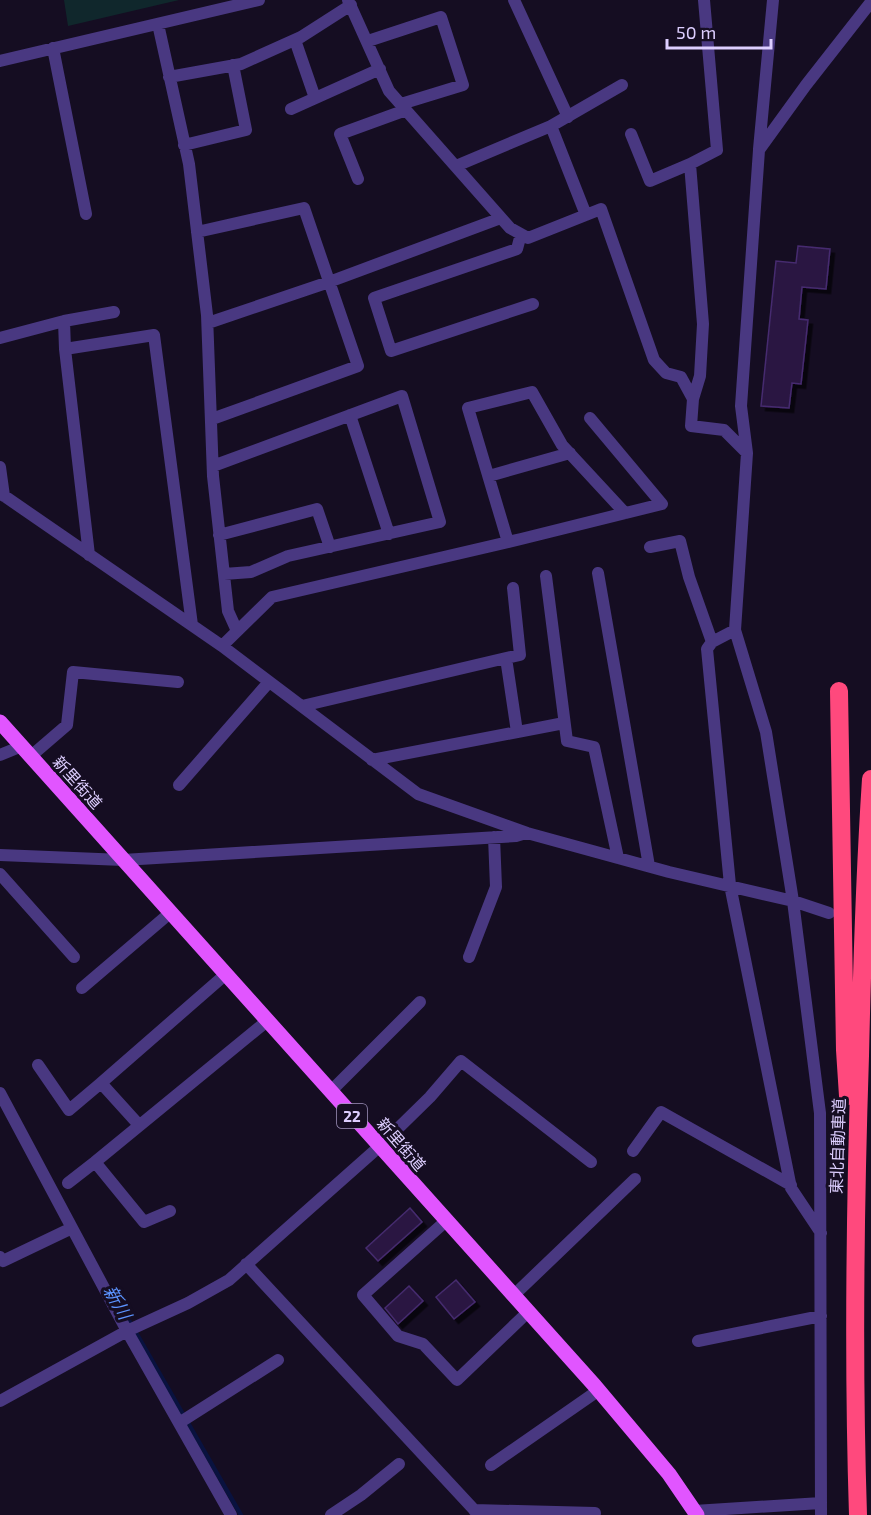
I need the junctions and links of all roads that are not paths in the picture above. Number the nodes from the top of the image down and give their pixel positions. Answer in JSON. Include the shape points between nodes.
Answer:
{"nodes":[{"id":1,"x":259,"y":0,"type":"edge"},
{"id":2,"x":514,"y":0,"type":"edge"},
{"id":3,"x":704,"y":0,"type":"edge"},
{"id":4,"x":773,"y":0,"type":"edge"},
{"id":5,"x":350,"y":2,"type":"edge"},
{"id":6,"x":871,"y":2,"type":"edge"},
{"id":7,"x":158,"y":24,"type":"junction"},
{"id":8,"x":295,"y":40,"type":"junction"},
{"id":9,"x":368,"y":41,"type":"junction"},
{"id":10,"x":53,"y":48,"type":"junction"},
{"id":11,"x":0,"y":61,"type":"edge"},
{"id":12,"x":233,"y":65,"type":"junction"},
{"id":13,"x":380,"y":69,"type":"junction"},
{"id":14,"x":169,"y":77,"type":"junction"},
{"id":15,"x":622,"y":85,"type":"dead end"},
{"id":16,"x":315,"y":98,"type":"junction"},
{"id":17,"x":403,"y":107,"type":"junction"},
{"id":18,"x":291,"y":109,"type":"dead end"},
{"id":19,"x":568,"y":117,"type":"junction"},
{"id":20,"x":551,"y":126,"type":"junction"},
{"id":21,"x":631,"y":135,"type":"dead end"},
{"id":22,"x":184,"y":145,"type":"junction"},
{"id":23,"x":759,"y":150,"type":"junction"},
{"id":24,"x":690,"y":164,"type":"junction"},
{"id":25,"x":456,"y":166,"type":"junction"},
{"id":26,"x":358,"y":179,"type":"dead end"},
{"id":27,"x":86,"y":214,"type":"dead end"},
{"id":28,"x":586,"y":215,"type":"junction"},
{"id":29,"x":501,"y":218,"type":"junction"},
{"id":30,"x":197,"y":232,"type":"junction"},
{"id":31,"x":521,"y":234,"type":"junction"},
{"id":32,"x":329,"y":282,"type":"junction"},
{"id":33,"x":533,"y":304,"type":"dead end"},
{"id":34,"x":114,"y":312,"type":"dead end"},
{"id":35,"x":64,"y":321,"type":"junction"},
{"id":36,"x":208,"y":322,"type":"junction"},
{"id":37,"x":0,"y":338,"type":"edge"},
{"id":38,"x":65,"y":349,"type":"junction"},
{"id":39,"x":693,"y":399,"type":"junction"},
{"id":40,"x":350,"y":415,"type":"junction"},
{"id":41,"x":590,"y":418,"type":"dead end"},
{"id":42,"x":212,"y":419,"type":"junction"},
{"id":43,"x":570,"y":453,"type":"junction"},
{"id":44,"x":747,"y":453,"type":"junction"},
{"id":45,"x":213,"y":466,"type":"junction"},
{"id":46,"x":0,"y":467,"type":"edge"},
{"id":47,"x":489,"y":476,"type":"junction"},
{"id":48,"x":2,"y":495,"type":"edge"},
{"id":49,"x":625,"y":513,"type":"junction"},
{"id":50,"x":389,"y":534,"type":"junction"},
{"id":51,"x":219,"y":535,"type":"junction"},
{"id":52,"x":508,"y":542,"type":"junction"},
{"id":53,"x":330,"y":547,"type":"junction"},
{"id":54,"x":650,"y":547,"type":"dead end"},
{"id":55,"x":89,"y":555,"type":"junction"},
{"id":56,"x":598,"y":573,"type":"dead end"},
{"id":57,"x":224,"y":574,"type":"junction"},
{"id":58,"x":546,"y":576,"type":"dead end"},
{"id":59,"x":513,"y":588,"type":"dead end"},
{"id":60,"x":192,"y":625,"type":"junction"},
{"id":61,"x":735,"y":630,"type":"junction"},
{"id":62,"x":237,"y":631,"type":"junction"},
{"id":63,"x":712,"y":642,"type":"junction"},
{"id":64,"x":222,"y":646,"type":"junction"},
{"id":65,"x":506,"y":658,"type":"junction"},
{"id":66,"x":178,"y":682,"type":"dead end"},
{"id":67,"x":269,"y":682,"type":"junction"},
{"id":68,"x":839,"y":691,"type":"dead end"},
{"id":69,"x":302,"y":706,"type":"junction"},
{"id":70,"x":0,"y":722,"type":"edge"},
{"id":71,"x":564,"y":723,"type":"junction"},
{"id":72,"x":517,"y":732,"type":"junction"},
{"id":73,"x":26,"y":751,"type":"junction"},
{"id":74,"x":0,"y":755,"type":"edge"},
{"id":75,"x":372,"y":760,"type":"junction"},
{"id":76,"x":871,"y":778,"type":"edge"},
{"id":77,"x":179,"y":785,"type":"dead end"},
{"id":78,"x":527,"y":833,"type":"junction"},
{"id":79,"x":494,"y":837,"type":"junction"},
{"id":80,"x":0,"y":855,"type":"edge"},
{"id":81,"x":618,"y":858,"type":"junction"},
{"id":82,"x":123,"y":860,"type":"junction"},
{"id":83,"x":650,"y":866,"type":"junction"},
{"id":84,"x":0,"y":874,"type":"edge"},
{"id":85,"x":730,"y":885,"type":"junction"},
{"id":86,"x":793,"y":901,"type":"junction"},
{"id":87,"x":170,"y":913,"type":"junction"},
{"id":88,"x":829,"y":913,"type":"dead end"},
{"id":89,"x":74,"y":957,"type":"dead end"},
{"id":90,"x":469,"y":957,"type":"dead end"},
{"id":91,"x":226,"y":974,"type":"junction"},
{"id":92,"x":82,"y":988,"type":"dead end"},
{"id":93,"x":420,"y":1002,"type":"dead end"},
{"id":94,"x":267,"y":1020,"type":"junction"},
{"id":95,"x":38,"y":1065,"type":"dead end"},
{"id":96,"x":101,"y":1083,"type":"junction"},
{"id":97,"x":331,"y":1092,"type":"junction"},
{"id":98,"x":0,"y":1093,"type":"edge"},
{"id":99,"x":139,"y":1125,"type":"junction"},
{"id":100,"x":380,"y":1146,"type":"junction"},
{"id":101,"x":633,"y":1150,"type":"dead end"},
{"id":102,"x":95,"y":1161,"type":"junction"},
{"id":103,"x":591,"y":1162,"type":"dead end"},
{"id":104,"x":635,"y":1179,"type":"dead end"},
{"id":105,"x":68,"y":1183,"type":"dead end"},
{"id":106,"x":791,"y":1185,"type":"junction"},
{"id":107,"x":855,"y":1191,"type":"junction"},
{"id":108,"x":170,"y":1211,"type":"dead end"},
{"id":109,"x":446,"y":1221,"type":"junction"},
{"id":110,"x":72,"y":1228,"type":"junction"},
{"id":111,"x":821,"y":1233,"type":"junction"},
{"id":112,"x":0,"y":1257,"type":"edge"},
{"id":113,"x":246,"y":1264,"type":"junction"},
{"id":114,"x":513,"y":1296,"type":"junction"},
{"id":115,"x":528,"y":1312,"type":"junction"},
{"id":116,"x":821,"y":1316,"type":"junction"},
{"id":117,"x":127,"y":1331,"type":"junction"},
{"id":118,"x":698,"y":1341,"type":"dead end"},
{"id":119,"x":278,"y":1360,"type":"dead end"},
{"id":120,"x":599,"y":1390,"type":"junction"},
{"id":121,"x":0,"y":1401,"type":"edge"},
{"id":122,"x":179,"y":1423,"type":"junction"},
{"id":123,"x":399,"y":1464,"type":"dead end"},
{"id":124,"x":491,"y":1465,"type":"dead end"},
{"id":125,"x":821,"y":1509,"type":"edge"},
{"id":126,"x":476,"y":1512,"type":"edge"},
{"id":127,"x":696,"y":1513,"type":"edge"},
{"id":128,"x":596,"y":1514,"type":"edge"},
{"id":129,"x":231,"y":1515,"type":"edge"},
{"id":130,"x":331,"y":1515,"type":"edge"},
{"id":131,"x":858,"y":1515,"type":"edge"}],
"edges":[{"from":1,"to":7,"type":"street"},
{"from":2,"to":19,"type":"street"},
{"from":3,"to":24,"type":"street","via":[[717,150]]},
{"from":4,"to":23,"type":"street"},
{"from":5,"to":8,"type":"street"},
{"from":5,"to":9,"type":"street"},
{"from":6,"to":23,"type":"street"},
{"from":7,"to":10,"type":"street"},
{"from":7,"to":14,"type":"street"},
{"from":8,"to":12,"type":"street"},
{"from":8,"to":16,"type":"street"},
{"from":9,"to":13,"type":"street"},
{"from":9,"to":17,"type":"street","via":[[441,17],[463,85]]},
{"from":10,"to":11,"type":"street"},
{"from":10,"to":27,"type":"street"},
{"from":12,"to":14,"type":"street"},
{"from":12,"to":22,"type":"street","via":[[246,130]]},
{"from":13,"to":16,"type":"street"},
{"from":13,"to":17,"type":"street","via":[[389,91]]},
{"from":14,"to":22,"type":"street"},
{"from":15,"to":19,"type":"street"},
{"from":16,"to":18,"type":"street"},
{"from":17,"to":25,"type":"street"},
{"from":17,"to":26,"type":"street","via":[[340,134]]},
{"from":19,"to":20,"type":"street"},
{"from":20,"to":25,"type":"street"},
{"from":20,"to":28,"type":"street"},
{"from":21,"to":24,"type":"street","via":[[650,181]]},
{"from":22,"to":30,"type":"street"},
{"from":23,"to":44,"type":"street","via":[[741,406]]},
{"from":24,"to":39,"type":"street","via":[[703,324],[700,376]]},
{"from":25,"to":29,"type":"street"},
{"from":28,"to":31,"type":"street","via":[[528,237]]},
{"from":28,"to":39,"type":"street","via":[[601,209],[654,360],[666,373],[681,377]]},
{"from":29,"to":31,"type":"street"},
{"from":29,"to":32,"type":"street"},
{"from":30,"to":32,"type":"street","via":[[304,208]]},
{"from":30,"to":36,"type":"street"},
{"from":31,"to":33,"type":"street","via":[[517,249],[374,298],[391,351]]},
{"from":32,"to":36,"type":"street"},
{"from":32,"to":42,"type":"street","via":[[358,366]]},
{"from":34,"to":35,"type":"street"},
{"from":35,"to":37,"type":"street"},
{"from":35,"to":38,"type":"street"},
{"from":36,"to":42,"type":"street"},
{"from":38,"to":55,"type":"street"},
{"from":38,"to":60,"type":"street","via":[[154,335]]},
{"from":39,"to":44,"type":"street","via":[[691,426],[724,430]]},
{"from":40,"to":45,"type":"street"},
{"from":40,"to":50,"type":"street"},
{"from":40,"to":50,"type":"street","via":[[402,396],[440,522]]},
{"from":41,"to":49,"type":"street","via":[[662,504]]},
{"from":42,"to":45,"type":"street"},
{"from":43,"to":47,"type":"street"},
{"from":43,"to":47,"type":"street","via":[[532,392],[468,408]]},
{"from":43,"to":49,"type":"street"},
{"from":44,"to":61,"type":"street"},
{"from":45,"to":51,"type":"street"},
{"from":46,"to":48,"type":"street"},
{"from":47,"to":52,"type":"street"},
{"from":48,"to":55,"type":"street"},
{"from":49,"to":52,"type":"street"},
{"from":50,"to":53,"type":"street"},
{"from":51,"to":53,"type":"street","via":[[316,509]]},
{"from":51,"to":57,"type":"street"},
{"from":52,"to":62,"type":"street","via":[[272,597]]},
{"from":53,"to":57,"type":"street","via":[[288,556],[251,572]]},
{"from":54,"to":63,"type":"street","via":[[680,541]]},
{"from":55,"to":60,"type":"street"},
{"from":56,"to":83,"type":"street"},
{"from":57,"to":62,"type":"street","via":[[228,611]]},
{"from":58,"to":71,"type":"street"},
{"from":59,"to":65,"type":"street","via":[[520,655]]},
{"from":60,"to":64,"type":"street"},
{"from":61,"to":63,"type":"street"},
{"from":61,"to":86,"type":"street","via":[[766,732]]},
{"from":62,"to":64,"type":"street"},
{"from":63,"to":85,"type":"street","via":[[707,649]]},
{"from":64,"to":67,"type":"street"},
{"from":65,"to":69,"type":"street"},
{"from":65,"to":72,"type":"street"},
{"from":66,"to":73,"type":"street","via":[[73,672],[67,725]]},
{"from":67,"to":69,"type":"street"},
{"from":67,"to":77,"type":"street"},
{"from":68,"to":107,"type":"highway","via":[[844,1050]]},
{"from":69,"to":75,"type":"street"},
{"from":70,"to":73,"type":"main road","name":"新里街道","number":"22"},
{"from":71,"to":72,"type":"street"},
{"from":71,"to":81,"type":"street","via":[[567,741],[594,747]]},
{"from":72,"to":75,"type":"street"},
{"from":73,"to":74,"type":"street"},
{"from":73,"to":82,"type":"main road","name":"新里街道","number":"22"},
{"from":75,"to":78,"type":"street","via":[[418,794]]},
{"from":76,"to":107,"type":"highway","name":"東北自動車道"},
{"from":78,"to":79,"type":"street"},
{"from":78,"to":81,"type":"street"},
{"from":79,"to":82,"type":"street"},
{"from":79,"to":90,"type":"street","via":[[496,887]]},
{"from":80,"to":82,"type":"street"},
{"from":81,"to":83,"type":"street"},
{"from":82,"to":87,"type":"main road","name":"新里街道","number":"22"},
{"from":83,"to":85,"type":"street"},
{"from":84,"to":89,"type":"street"},
{"from":85,"to":86,"type":"street"},
{"from":85,"to":106,"type":"street"},
{"from":86,"to":88,"type":"street"},
{"from":86,"to":111,"type":"street","via":[[820,1113]]},
{"from":87,"to":91,"type":"main road","name":"新里街道","number":"22"},
{"from":87,"to":92,"type":"street"},
{"from":91,"to":94,"type":"main road","name":"新里街道","number":"22"},
{"from":91,"to":96,"type":"street"},
{"from":93,"to":97,"type":"street"},
{"from":94,"to":97,"type":"main road","name":"新里街道","number":"22"},
{"from":94,"to":99,"type":"street"},
{"from":95,"to":96,"type":"street","via":[[69,1110]]},
{"from":96,"to":99,"type":"street"},
{"from":97,"to":100,"type":"main road","name":"新里街道","number":"22"},
{"from":98,"to":110,"type":"street"},
{"from":99,"to":102,"type":"street"},
{"from":100,"to":103,"type":"street","via":[[461,1061]]},
{"from":100,"to":109,"type":"main road","name":"新里街道","number":"22"},
{"from":100,"to":113,"type":"street"},
{"from":101,"to":106,"type":"street","via":[[661,1112]]},
{"from":102,"to":105,"type":"street"},
{"from":102,"to":108,"type":"street","via":[[144,1222]]},
{"from":104,"to":114,"type":"street"},
{"from":106,"to":111,"type":"street"},
{"from":107,"to":131,"type":"highway","name":"東北自動車道"},
{"from":109,"to":114,"type":"main road","name":"新里街道","number":"22"},
{"from":109,"to":115,"type":"street","via":[[363,1295],[398,1336],[423,1344],[457,1380]]},
{"from":110,"to":112,"type":"street","via":[[3,1261]]},
{"from":110,"to":117,"type":"street"},
{"from":111,"to":116,"type":"street"},
{"from":113,"to":117,"type":"street","via":[[229,1280]]},
{"from":113,"to":126,"type":"street"},
{"from":114,"to":115,"type":"main road","name":"新里街道","number":"22"},
{"from":115,"to":120,"type":"main road","name":"新里街道","number":"22"},
{"from":116,"to":118,"type":"street"},
{"from":116,"to":125,"type":"street"},
{"from":117,"to":121,"type":"street"},
{"from":117,"to":122,"type":"street"},
{"from":119,"to":122,"type":"street"},
{"from":120,"to":124,"type":"street"},
{"from":120,"to":127,"type":"main road","name":"新里街道","number":"22"},
{"from":122,"to":129,"type":"street"},
{"from":123,"to":130,"type":"street"},
{"from":125,"to":127,"type":"street"},
{"from":126,"to":128,"type":"street"}]}
